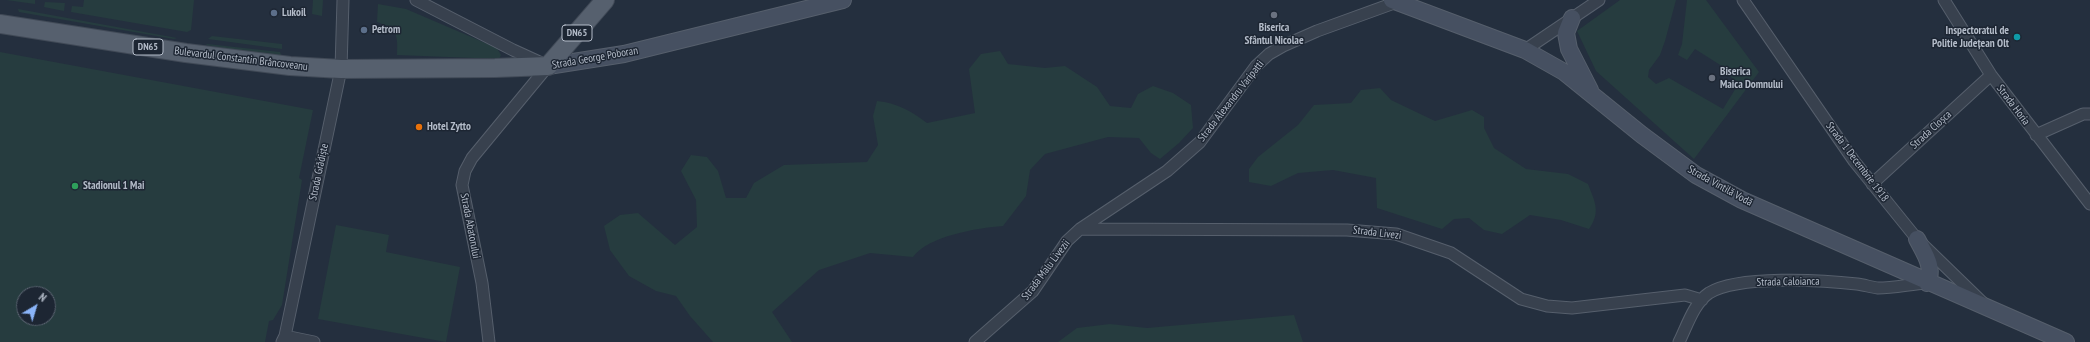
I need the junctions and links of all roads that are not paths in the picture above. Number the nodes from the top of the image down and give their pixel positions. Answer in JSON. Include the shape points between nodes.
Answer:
{"nodes":[{"id":1,"x":343,"y":0,"type":"edge"},
{"id":2,"x":416,"y":0,"type":"edge"},
{"id":3,"x":605,"y":0,"type":"edge"},
{"id":4,"x":843,"y":0,"type":"edge"},
{"id":5,"x":1599,"y":0,"type":"edge"},
{"id":6,"x":1743,"y":0,"type":"edge"},
{"id":7,"x":1944,"y":0,"type":"edge"},
{"id":8,"x":1395,"y":1,"type":"edge"},
{"id":9,"x":1572,"y":18,"type":"junction"},
{"id":10,"x":2,"y":22,"type":"edge"},
{"id":11,"x":1525,"y":50,"type":"junction"},
{"id":12,"x":548,"y":66,"type":"junction"},
{"id":13,"x":340,"y":69,"type":"junction"},
{"id":14,"x":1991,"y":75,"type":"junction"},
{"id":15,"x":1592,"y":94,"type":"junction"},
{"id":16,"x":2090,"y":114,"type":"edge"},
{"id":17,"x":2036,"y":135,"type":"junction"},
{"id":18,"x":1872,"y":184,"type":"junction"},
{"id":19,"x":2090,"y":204,"type":"edge"},
{"id":20,"x":1080,"y":229,"type":"junction"},
{"id":21,"x":1917,"y":239,"type":"junction"},
{"id":22,"x":1927,"y":283,"type":"junction"},
{"id":23,"x":1702,"y":300,"type":"junction"},
{"id":24,"x":1990,"y":310,"type":"junction"},
{"id":25,"x":284,"y":339,"type":"edge"},
{"id":26,"x":314,"y":342,"type":"edge"},
{"id":27,"x":489,"y":342,"type":"edge"},
{"id":28,"x":976,"y":342,"type":"edge"},
{"id":29,"x":1679,"y":342,"type":"edge"},
{"id":30,"x":2066,"y":342,"type":"edge"}],
"edges":[{"from":1,"to":13,"type":"street","name":"Strada Grădiște"},
{"from":2,"to":12,"type":"street"},
{"from":3,"to":12,"type":"main road","number":"DN65"},
{"from":4,"to":12,"type":"main road","name":"Strada George Poboran","via":[[624,54]]},
{"from":5,"to":9,"type":"street"},
{"from":6,"to":18,"type":"street","name":"Strada 1 Decembrie 1918"},
{"from":7,"to":14,"type":"street","name":"Strada Horia"},
{"from":8,"to":11,"type":"main road","name":"Strada Vintilă Vodă"},
{"from":8,"to":20,"type":"street","name":"Strada Alexandru Varipatti","via":[[1317,31],[1269,54],[1256,66],[1200,142],[1184,157]]},
{"from":9,"to":11,"type":"street"},
{"from":9,"to":15,"type":"main road","via":[[1566,33],[1569,49]]},
{"from":10,"to":13,"type":"main road","name":"Bulevardul Constantin Brâncoveanu","number":"DN65","via":[[186,53],[290,66]]},
{"from":11,"to":15,"type":"main road","name":"Strada Vintilă Vodă","via":[[1564,72]]},
{"from":12,"to":13,"type":"main road","name":"Strada George Poboran","number":"DN65"},
{"from":12,"to":27,"type":"street","name":"Strada Abatorului","via":[[472,158],[462,185],[482,283]]},
{"from":13,"to":25,"type":"street","name":"Strada Grădiște"},
{"from":14,"to":17,"type":"street","name":"Strada Horia"},
{"from":14,"to":18,"type":"street","name":"Strada Cloșca"},
{"from":15,"to":22,"type":"main road","name":"Strada Vintilă Vodă","via":[[1696,175],[1742,200]]},
{"from":16,"to":17,"type":"street","via":[[2083,114]]},
{"from":17,"to":19,"type":"street","name":"Strada Horia"},
{"from":18,"to":21,"type":"street","name":"Strada 1 Decembrie 1918"},
{"from":20,"to":23,"type":"street","name":"Strada Livezi","via":[[1347,230],[1396,234],[1452,252],[1521,299],[1547,306],[1572,308],[1685,295]]},
{"from":20,"to":28,"type":"street","name":"Strada Malu Livezii","via":[[1059,251],[1033,291]]},
{"from":21,"to":22,"type":"main road","via":[[1929,263],[1930,276]]},
{"from":21,"to":24,"type":"street","name":"Strada 1 Decembrie 1918"},
{"from":22,"to":23,"type":"street","name":"Strada Caloianca","via":[[1878,288],[1816,280],[1749,282],[1719,288]]},
{"from":22,"to":24,"type":"main road","name":"Strada Vintilă Vodă"},
{"from":23,"to":29,"type":"street","name":"Strada Caloianca"},
{"from":24,"to":30,"type":"main road","name":"Strada Vintilă Vodă"},
{"from":25,"to":26,"type":"street"}]}
